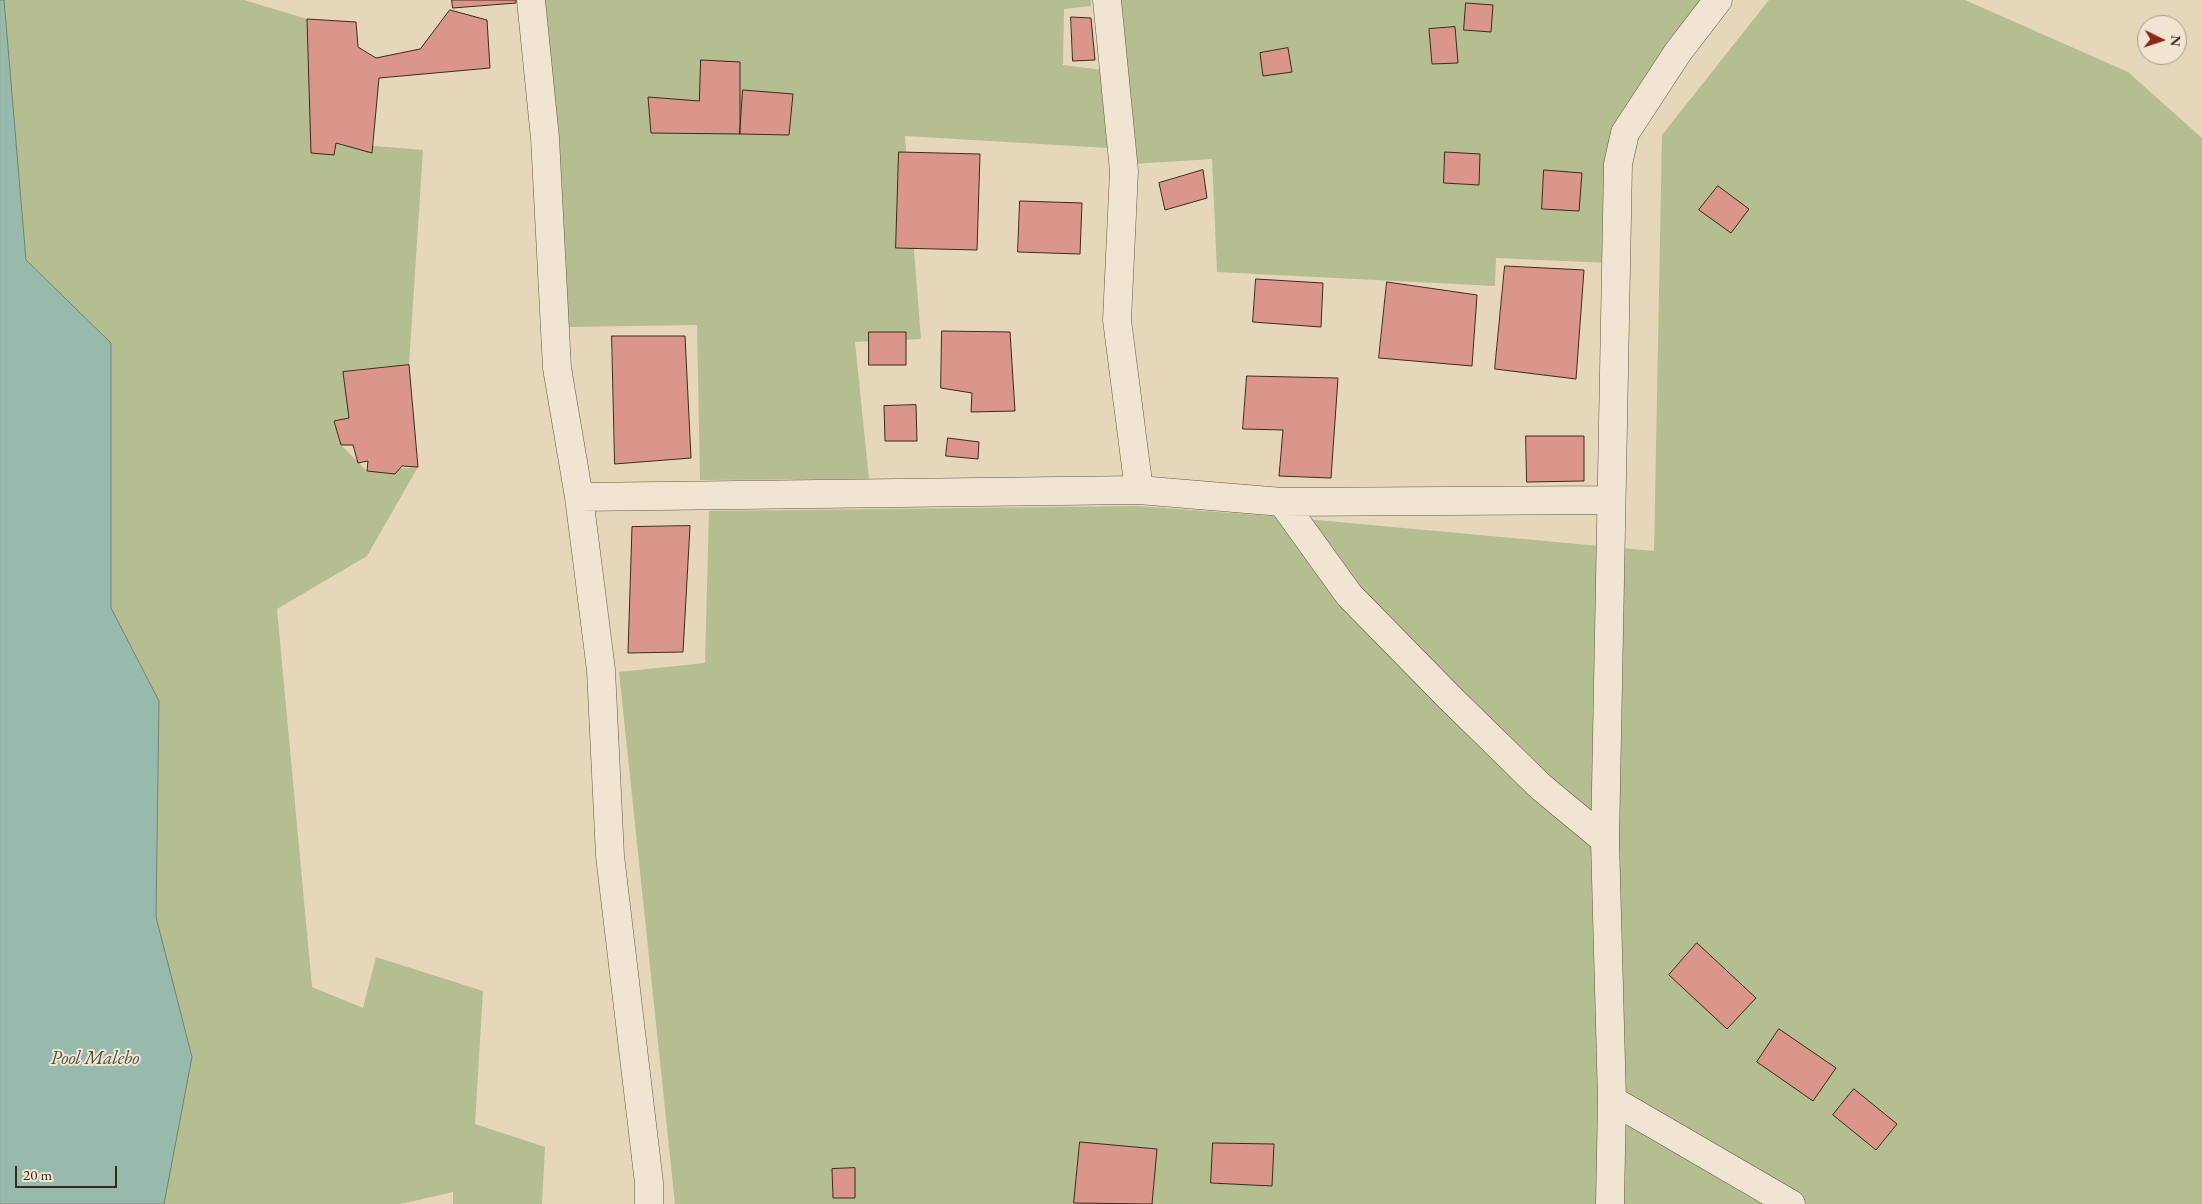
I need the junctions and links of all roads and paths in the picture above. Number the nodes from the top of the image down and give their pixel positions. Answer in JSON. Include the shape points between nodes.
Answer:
{"nodes":[{"id":1,"x":531,"y":0,"type":"edge"},
{"id":2,"x":1107,"y":0,"type":"edge"},
{"id":3,"x":1718,"y":0,"type":"edge"},
{"id":4,"x":1139,"y":490,"type":"junction"},
{"id":5,"x":578,"y":497,"type":"junction"},
{"id":6,"x":1611,"y":500,"type":"junction"},
{"id":7,"x":1282,"y":502,"type":"junction"},
{"id":8,"x":1606,"y":840,"type":"junction"},
{"id":9,"x":1612,"y":1100,"type":"junction"},
{"id":10,"x":649,"y":1204,"type":"edge"},
{"id":11,"x":1610,"y":1204,"type":"edge"},
{"id":12,"x":1791,"y":1204,"type":"edge"}],
"edges":[{"from":1,"to":5,"type":"street","via":[[545,138],[558,368]]},
{"from":2,"to":4,"type":"street","via":[[1124,171],[1117,320]]},
{"from":3,"to":6,"type":"street","via":[[1678,52],[1625,133],[1618,164]]},
{"from":4,"to":5,"type":"street"},
{"from":4,"to":7,"type":"street"},
{"from":5,"to":10,"type":"street","via":[[600,670],[610,856]]},
{"from":6,"to":7,"type":"street"},
{"from":6,"to":8,"type":"street"},
{"from":7,"to":8,"type":"street","via":[[1350,595],[1541,787]]},
{"from":8,"to":9,"type":"street"},
{"from":9,"to":11,"type":"street"},
{"from":9,"to":12,"type":"street"}]}
